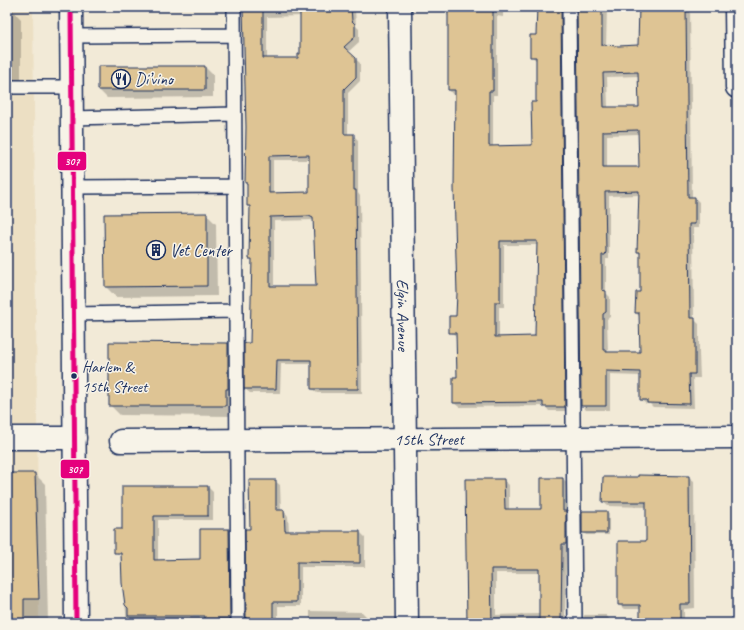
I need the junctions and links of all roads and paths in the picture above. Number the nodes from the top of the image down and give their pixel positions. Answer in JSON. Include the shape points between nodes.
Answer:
{"nodes":[{"id":1,"x":71,"y":7,"type":"edge"},
{"id":2,"x":234,"y":7,"type":"edge"},
{"id":3,"x":400,"y":7,"type":"edge"},
{"id":4,"x":569,"y":7,"type":"edge"},
{"id":5,"x":736,"y":7,"type":"edge"},
{"id":6,"x":234,"y":35,"type":"junction"},
{"id":7,"x":71,"y":36,"type":"junction"},
{"id":8,"x":7,"y":87,"type":"edge"},
{"id":9,"x":72,"y":87,"type":"junction"},
{"id":10,"x":737,"y":87,"type":"edge"},
{"id":11,"x":234,"y":114,"type":"junction"},
{"id":12,"x":72,"y":118,"type":"junction"},
{"id":13,"x":235,"y":186,"type":"junction"},
{"id":14,"x":72,"y":187,"type":"junction"},
{"id":15,"x":235,"y":311,"type":"junction"},
{"id":16,"x":74,"y":314,"type":"junction"},
{"id":17,"x":737,"y":437,"type":"edge"},
{"id":18,"x":7,"y":438,"type":"edge"},
{"id":19,"x":75,"y":438,"type":"junction"},
{"id":20,"x":572,"y":438,"type":"junction"},
{"id":21,"x":405,"y":439,"type":"junction"},
{"id":22,"x":236,"y":440,"type":"junction"},
{"id":23,"x":121,"y":441,"type":"dead end"},
{"id":24,"x":76,"y":623,"type":"edge"},
{"id":25,"x":238,"y":623,"type":"edge"},
{"id":26,"x":407,"y":623,"type":"edge"},
{"id":27,"x":575,"y":623,"type":"edge"}],
"edges":[{"from":1,"to":7,"type":"street"},
{"from":2,"to":6,"type":"lane"},
{"from":3,"to":21,"type":"street","name":"Elgin Avenue"},
{"from":4,"to":20,"type":"lane"},
{"from":5,"to":10,"type":"street"},
{"from":6,"to":7,"type":"lane"},
{"from":6,"to":11,"type":"lane"},
{"from":7,"to":9,"type":"street"},
{"from":8,"to":9,"type":"lane"},
{"from":9,"to":12,"type":"street"},
{"from":11,"to":12,"type":"lane"},
{"from":11,"to":13,"type":"lane"},
{"from":12,"to":14,"type":"street"},
{"from":13,"to":14,"type":"lane"},
{"from":13,"to":15,"type":"lane"},
{"from":14,"to":16,"type":"street"},
{"from":15,"to":16,"type":"lane"},
{"from":15,"to":22,"type":"lane"},
{"from":16,"to":19,"type":"street"},
{"from":17,"to":20,"type":"street","name":"15th Street"},
{"from":18,"to":19,"type":"street"},
{"from":19,"to":24,"type":"street"},
{"from":20,"to":21,"type":"street","name":"15th Street"},
{"from":20,"to":27,"type":"lane"},
{"from":21,"to":22,"type":"street","name":"15th Street"},
{"from":21,"to":26,"type":"street","name":"Elgin Avenue"},
{"from":22,"to":23,"type":"street","name":"15th Street"},
{"from":22,"to":25,"type":"lane"}]}
